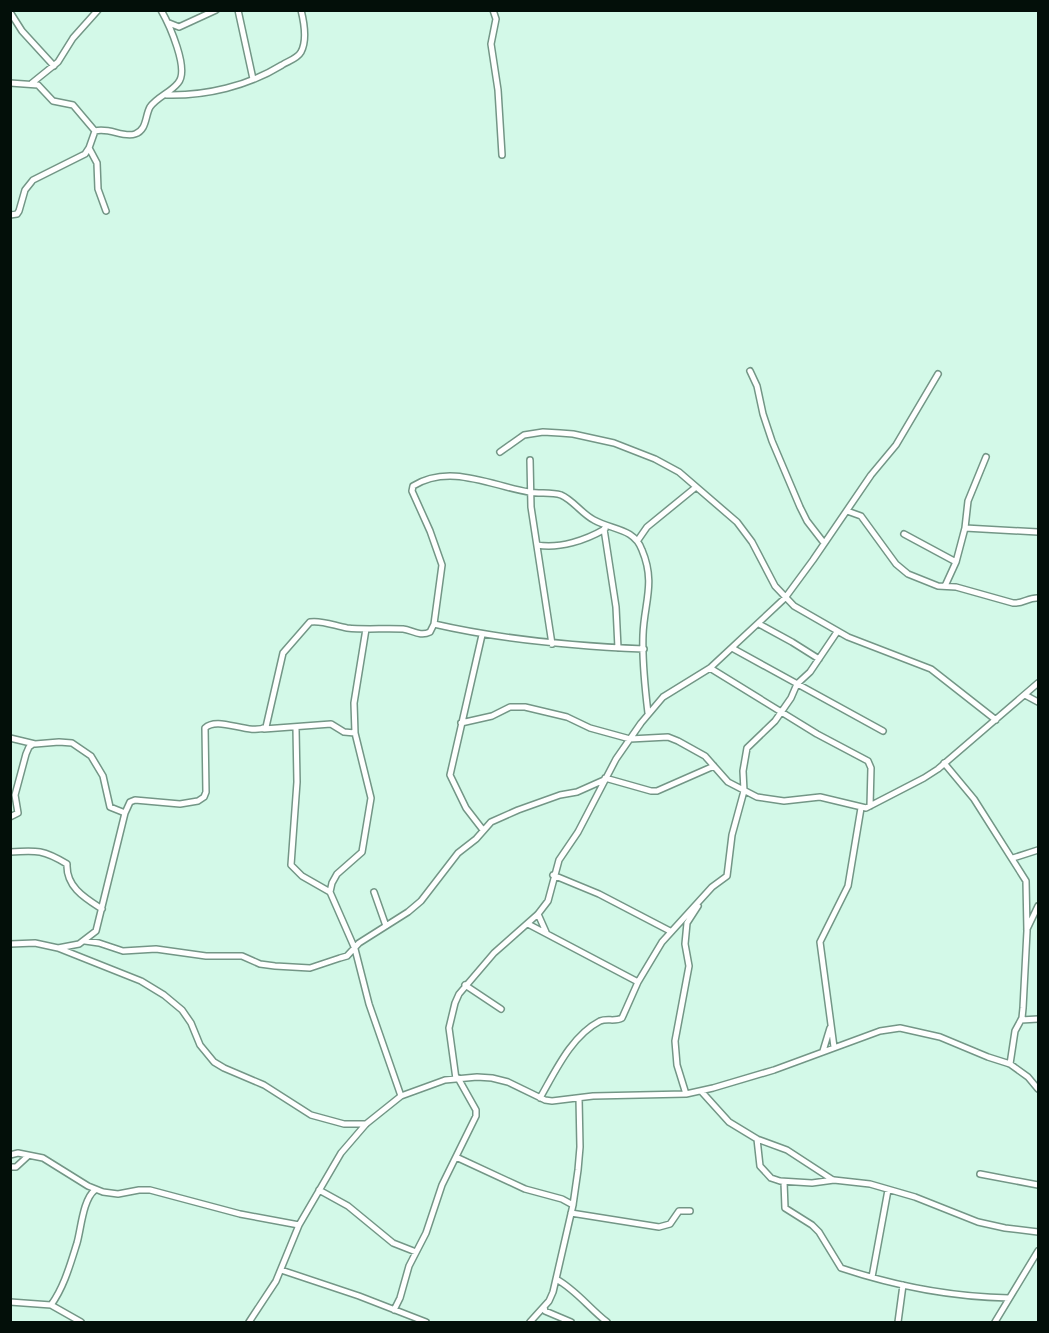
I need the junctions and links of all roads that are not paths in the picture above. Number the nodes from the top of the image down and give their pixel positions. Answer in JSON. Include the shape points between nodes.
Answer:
{"nodes":[{"id":1,"x":98,"y":10,"type":"edge"},
{"id":2,"x":161,"y":10,"type":"edge"},
{"id":3,"x":216,"y":10,"type":"edge"},
{"id":4,"x":238,"y":10,"type":"edge"},
{"id":5,"x":301,"y":10,"type":"edge"},
{"id":6,"x":493,"y":10,"type":"edge"},
{"id":7,"x":10,"y":12,"type":"edge"},
{"id":8,"x":169,"y":23,"type":"junction"},
{"id":9,"x":179,"y":27,"type":"junction"},
{"id":10,"x":173,"y":39,"type":"junction"},
{"id":11,"x":54,"y":66,"type":"junction"},
{"id":12,"x":253,"y":79,"type":"junction"},
{"id":13,"x":10,"y":83,"type":"edge"},
{"id":14,"x":35,"y":84,"type":"junction"},
{"id":15,"x":165,"y":95,"type":"junction"},
{"id":16,"x":95,"y":131,"type":"junction"},
{"id":17,"x":89,"y":148,"type":"junction"},
{"id":18,"x":502,"y":155,"type":"dead end"},
{"id":19,"x":106,"y":211,"type":"dead end"},
{"id":20,"x":10,"y":215,"type":"edge"},
{"id":21,"x":750,"y":371,"type":"dead end"},
{"id":22,"x":938,"y":374,"type":"dead end"},
{"id":23,"x":500,"y":452,"type":"dead end"},
{"id":24,"x":986,"y":457,"type":"dead end"},
{"id":25,"x":530,"y":460,"type":"dead end"},
{"id":26,"x":696,"y":487,"type":"junction"},
{"id":27,"x":529,"y":492,"type":"junction"},
{"id":28,"x":848,"y":511,"type":"junction"},
{"id":29,"x":607,"y":528,"type":"junction"},
{"id":30,"x":965,"y":528,"type":"junction"},
{"id":31,"x":1038,"y":532,"type":"edge"},
{"id":32,"x":904,"y":534,"type":"dead end"},
{"id":33,"x":638,"y":540,"type":"junction"},
{"id":34,"x":824,"y":543,"type":"junction"},
{"id":35,"x":537,"y":544,"type":"junction"},
{"id":36,"x":956,"y":562,"type":"junction"},
{"id":37,"x":945,"y":586,"type":"junction"},
{"id":38,"x":785,"y":597,"type":"junction"},
{"id":39,"x":1038,"y":598,"type":"edge"},
{"id":40,"x":434,"y":624,"type":"junction"},
{"id":41,"x":759,"y":624,"type":"junction"},
{"id":42,"x":366,"y":629,"type":"junction"},
{"id":43,"x":837,"y":632,"type":"junction"},
{"id":44,"x":482,"y":635,"type":"junction"},
{"id":45,"x":552,"y":644,"type":"junction"},
{"id":46,"x":618,"y":648,"type":"junction"},
{"id":47,"x":732,"y":648,"type":"junction"},
{"id":48,"x":644,"y":649,"type":"junction"},
{"id":49,"x":819,"y":659,"type":"junction"},
{"id":50,"x":710,"y":668,"type":"junction"},
{"id":51,"x":1038,"y":683,"type":"edge"},
{"id":52,"x":797,"y":684,"type":"junction"},
{"id":53,"x":1025,"y":695,"type":"junction"},
{"id":54,"x":1038,"y":702,"type":"edge"},
{"id":55,"x":781,"y":712,"type":"junction"},
{"id":56,"x":648,"y":713,"type":"junction"},
{"id":57,"x":996,"y":720,"type":"junction"},
{"id":58,"x":461,"y":723,"type":"junction"},
{"id":59,"x":296,"y":728,"type":"junction"},
{"id":60,"x":264,"y":729,"type":"junction"},
{"id":61,"x":883,"y":730,"type":"dead end"},
{"id":62,"x":355,"y":733,"type":"junction"},
{"id":63,"x":10,"y":738,"type":"edge"},
{"id":64,"x":630,"y":739,"type":"junction"},
{"id":65,"x":33,"y":744,"type":"junction"},
{"id":66,"x":944,"y":764,"type":"junction"},
{"id":67,"x":714,"y":766,"type":"junction"},
{"id":68,"x":605,"y":779,"type":"junction"},
{"id":69,"x":744,"y":791,"type":"junction"},
{"id":70,"x":13,"y":792,"type":"edge"},
{"id":71,"x":870,"y":806,"type":"junction"},
{"id":72,"x":861,"y":808,"type":"junction"},
{"id":73,"x":125,"y":813,"type":"junction"},
{"id":74,"x":10,"y":817,"type":"edge"},
{"id":75,"x":483,"y":830,"type":"junction"},
{"id":76,"x":1038,"y":850,"type":"edge"},
{"id":77,"x":10,"y":852,"type":"edge"},
{"id":78,"x":1013,"y":858,"type":"junction"},
{"id":79,"x":553,"y":875,"type":"junction"},
{"id":80,"x":330,"y":892,"type":"junction"},
{"id":81,"x":374,"y":892,"type":"dead end"},
{"id":82,"x":700,"y":901,"type":"junction"},
{"id":83,"x":1038,"y":906,"type":"edge"},
{"id":84,"x":102,"y":909,"type":"junction"},
{"id":85,"x":538,"y":914,"type":"junction"},
{"id":86,"x":528,"y":924,"type":"junction"},
{"id":87,"x":386,"y":926,"type":"junction"},
{"id":88,"x":1027,"y":931,"type":"junction"},
{"id":89,"x":670,"y":932,"type":"junction"},
{"id":90,"x":547,"y":933,"type":"junction"},
{"id":91,"x":85,"y":941,"type":"junction"},
{"id":92,"x":10,"y":944,"type":"edge"},
{"id":93,"x":58,"y":948,"type":"junction"},
{"id":94,"x":355,"y":949,"type":"junction"},
{"id":95,"x":638,"y":982,"type":"junction"},
{"id":96,"x":465,"y":985,"type":"junction"},
{"id":97,"x":501,"y":1009,"type":"dead end"},
{"id":98,"x":1038,"y":1019,"type":"edge"},
{"id":99,"x":1021,"y":1020,"type":"junction"},
{"id":100,"x":831,"y":1026,"type":"junction"},
{"id":101,"x":834,"y":1047,"type":"junction"},
{"id":102,"x":823,"y":1051,"type":"junction"},
{"id":103,"x":1010,"y":1064,"type":"junction"},
{"id":104,"x":457,"y":1078,"type":"junction"},
{"id":105,"x":1038,"y":1089,"type":"edge"},
{"id":106,"x":701,"y":1091,"type":"junction"},
{"id":107,"x":686,"y":1094,"type":"junction"},
{"id":108,"x":401,"y":1096,"type":"junction"},
{"id":109,"x":540,"y":1098,"type":"junction"},
{"id":110,"x":579,"y":1098,"type":"junction"},
{"id":111,"x":366,"y":1124,"type":"junction"},
{"id":112,"x":757,"y":1139,"type":"junction"},
{"id":113,"x":10,"y":1155,"type":"edge"},
{"id":114,"x":28,"y":1156,"type":"junction"},
{"id":115,"x":456,"y":1157,"type":"junction"},
{"id":116,"x":10,"y":1167,"type":"edge"},
{"id":117,"x":980,"y":1174,"type":"dead end"},
{"id":118,"x":834,"y":1180,"type":"junction"},
{"id":119,"x":784,"y":1182,"type":"junction"},
{"id":120,"x":1038,"y":1185,"type":"edge"},
{"id":121,"x":95,"y":1190,"type":"junction"},
{"id":122,"x":319,"y":1190,"type":"junction"},
{"id":123,"x":888,"y":1190,"type":"junction"},
{"id":124,"x":573,"y":1205,"type":"junction"},
{"id":125,"x":690,"y":1211,"type":"dead end"},
{"id":126,"x":571,"y":1213,"type":"junction"},
{"id":127,"x":299,"y":1225,"type":"junction"},
{"id":128,"x":1038,"y":1232,"type":"edge"},
{"id":129,"x":1038,"y":1251,"type":"edge"},
{"id":130,"x":416,"y":1252,"type":"junction"},
{"id":131,"x":281,"y":1270,"type":"junction"},
{"id":132,"x":872,"y":1277,"type":"junction"},
{"id":133,"x":556,"y":1279,"type":"junction"},
{"id":134,"x":903,"y":1285,"type":"junction"},
{"id":135,"x":1009,"y":1298,"type":"junction"},
{"id":136,"x":10,"y":1302,"type":"edge"},
{"id":137,"x":51,"y":1305,"type":"junction"},
{"id":138,"x":544,"y":1307,"type":"junction"},
{"id":139,"x":394,"y":1310,"type":"junction"},
{"id":140,"x":81,"y":1323,"type":"edge"},
{"id":141,"x":249,"y":1323,"type":"edge"},
{"id":142,"x":426,"y":1323,"type":"edge"},
{"id":143,"x":530,"y":1323,"type":"edge"},
{"id":144,"x":571,"y":1323,"type":"edge"},
{"id":145,"x":608,"y":1323,"type":"edge"},
{"id":146,"x":898,"y":1323,"type":"edge"},
{"id":147,"x":995,"y":1323,"type":"edge"}],
"edges":[{"from":1,"to":11,"type":"street"},
{"from":2,"to":8,"type":"street"},
{"from":3,"to":9,"type":"street"},
{"from":4,"to":12,"type":"street"},
{"from":5,"to":12,"type":"street","via":[[301,52],[272,72]]},
{"from":6,"to":18,"type":"street","via":[[496,23],[491,44]]},
{"from":7,"to":11,"type":"street"},
{"from":8,"to":9,"type":"street"},
{"from":8,"to":10,"type":"street"},
{"from":9,"to":10,"type":"street"},
{"from":10,"to":15,"type":"street","via":[[183,74]]},
{"from":11,"to":14,"type":"street"},
{"from":12,"to":15,"type":"street","via":[[203,93]]},
{"from":13,"to":14,"type":"street"},
{"from":14,"to":16,"type":"street","via":[[53,100],[73,105]]},
{"from":15,"to":16,"type":"street","via":[[150,107],[144,127],[136,134]]},
{"from":16,"to":17,"type":"street"},
{"from":17,"to":19,"type":"street","via":[[97,163],[98,189]]},
{"from":17,"to":20,"type":"street","via":[[33,180],[25,190],[19,211]]},
{"from":21,"to":34,"type":"street","via":[[772,441],[800,507]]},
{"from":22,"to":28,"type":"street","via":[[907,428]]},
{"from":23,"to":26,"type":"street","via":[[524,435],[573,434],[642,452],[679,472]]},
{"from":24,"to":30,"type":"street","via":[[968,501]]},
{"from":25,"to":27,"type":"street"},
{"from":26,"to":33,"type":"street","via":[[647,527]]},
{"from":26,"to":38,"type":"street","via":[[745,531]]},
{"from":27,"to":29,"type":"street","via":[[562,496]]},
{"from":27,"to":35,"type":"street"},
{"from":27,"to":40,"type":"street","via":[[455,477],[425,480],[412,488],[442,567]]},
{"from":28,"to":34,"type":"street"},
{"from":28,"to":37,"type":"street","via":[[858,513],[866,521],[902,569]]},
{"from":29,"to":33,"type":"street","via":[[628,532]]},
{"from":29,"to":35,"type":"street","via":[[556,546]]},
{"from":29,"to":46,"type":"street"},
{"from":30,"to":31,"type":"street"},
{"from":30,"to":36,"type":"street"},
{"from":32,"to":36,"type":"street"},
{"from":33,"to":48,"type":"street","via":[[650,575]]},
{"from":34,"to":38,"type":"street"},
{"from":35,"to":45,"type":"street"},
{"from":36,"to":37,"type":"street"},
{"from":37,"to":39,"type":"street","via":[[1013,603]]},
{"from":38,"to":41,"type":"street"},
{"from":38,"to":43,"type":"street"},
{"from":40,"to":42,"type":"street","via":[[426,634],[405,629]]},
{"from":40,"to":44,"type":"street"},
{"from":41,"to":47,"type":"street"},
{"from":41,"to":49,"type":"street"},
{"from":42,"to":60,"type":"street","via":[[310,622],[283,653]]},
{"from":42,"to":62,"type":"street","via":[[354,703]]},
{"from":43,"to":49,"type":"street"},
{"from":43,"to":57,"type":"street","via":[[931,669]]},
{"from":44,"to":45,"type":"street"},
{"from":44,"to":58,"type":"street"},
{"from":45,"to":46,"type":"street"},
{"from":46,"to":48,"type":"street"},
{"from":47,"to":50,"type":"street"},
{"from":47,"to":52,"type":"street"},
{"from":48,"to":56,"type":"street"},
{"from":49,"to":52,"type":"street"},
{"from":50,"to":55,"type":"street"},
{"from":50,"to":56,"type":"street","via":[[663,697]]},
{"from":51,"to":53,"type":"street"},
{"from":52,"to":55,"type":"street"},
{"from":52,"to":61,"type":"street"},
{"from":53,"to":54,"type":"street"},
{"from":53,"to":57,"type":"street"},
{"from":55,"to":69,"type":"street","via":[[747,748]]},
{"from":55,"to":71,"type":"street","via":[[868,761]]},
{"from":56,"to":64,"type":"street"},
{"from":57,"to":66,"type":"street"},
{"from":58,"to":64,"type":"street","via":[[521,706]]},
{"from":58,"to":75,"type":"street","via":[[450,775],[466,808]]},
{"from":59,"to":60,"type":"street"},
{"from":59,"to":62,"type":"street","via":[[331,724]]},
{"from":59,"to":80,"type":"street","via":[[291,866]]},
{"from":60,"to":73,"type":"street","via":[[209,724],[204,731],[204,797],[180,804],[135,800]]},
{"from":62,"to":80,"type":"street","via":[[371,798],[362,852],[337,874]]},
{"from":63,"to":65,"type":"street"},
{"from":64,"to":67,"type":"street","via":[[668,737],[705,756]]},
{"from":64,"to":68,"type":"street"},
{"from":65,"to":70,"type":"street"},
{"from":65,"to":73,"type":"street","via":[[70,742],[91,756],[103,776],[110,807]]},
{"from":66,"to":71,"type":"street"},
{"from":66,"to":78,"type":"street","via":[[974,799]]},
{"from":67,"to":68,"type":"street","via":[[657,791]]},
{"from":67,"to":69,"type":"street","via":[[728,782]]},
{"from":68,"to":75,"type":"street","via":[[502,816]]},
{"from":68,"to":79,"type":"street"},
{"from":69,"to":72,"type":"street","via":[[775,801],[829,798]]},
{"from":69,"to":82,"type":"street","via":[[732,835],[727,876]]},
{"from":70,"to":74,"type":"street","via":[[18,813]]},
{"from":71,"to":72,"type":"street"},
{"from":72,"to":100,"type":"street","via":[[848,886],[820,942]]},
{"from":73,"to":84,"type":"street"},
{"from":75,"to":87,"type":"street","via":[[451,862],[421,901]]},
{"from":76,"to":78,"type":"street"},
{"from":77,"to":84,"type":"street","via":[[40,850],[67,864],[66,873],[77,891]]},
{"from":78,"to":88,"type":"street","via":[[1026,881]]},
{"from":79,"to":85,"type":"street","via":[[548,900]]},
{"from":79,"to":89,"type":"street","via":[[599,894]]},
{"from":80,"to":94,"type":"street"},
{"from":81,"to":87,"type":"street"},
{"from":82,"to":89,"type":"street"},
{"from":82,"to":107,"type":"street","via":[[687,923],[685,944],[690,960],[675,1041],[678,1072]]},
{"from":83,"to":88,"type":"street"},
{"from":84,"to":91,"type":"street","via":[[96,931]]},
{"from":85,"to":86,"type":"street"},
{"from":85,"to":90,"type":"street"},
{"from":86,"to":90,"type":"street"},
{"from":86,"to":96,"type":"street","via":[[512,935]]},
{"from":87,"to":94,"type":"street"},
{"from":88,"to":99,"type":"street"},
{"from":89,"to":95,"type":"street"},
{"from":90,"to":95,"type":"street"},
{"from":91,"to":93,"type":"street"},
{"from":91,"to":94,"type":"street","via":[[123,951],[156,949],[242,956],[267,965],[305,968],[347,956]]},
{"from":92,"to":93,"type":"street","via":[[35,943]]},
{"from":93,"to":111,"type":"street","via":[[141,981],[164,995],[182,1010],[200,1045],[224,1068],[264,1085],[311,1115],[344,1124]]},
{"from":94,"to":108,"type":"street","via":[[369,1004]]},
{"from":95,"to":109,"type":"street","via":[[622,1018],[602,1020],[588,1030],[567,1053]]},
{"from":96,"to":97,"type":"street"},
{"from":96,"to":104,"type":"street","via":[[455,1003],[449,1028]]},
{"from":98,"to":99,"type":"street"},
{"from":99,"to":103,"type":"street","via":[[1015,1031]]},
{"from":100,"to":101,"type":"street"},
{"from":100,"to":102,"type":"street"},
{"from":101,"to":102,"type":"street"},
{"from":101,"to":103,"type":"street","via":[[900,1028],[940,1037]]},
{"from":102,"to":106,"type":"street"},
{"from":103,"to":105,"type":"street"},
{"from":104,"to":108,"type":"street"},
{"from":104,"to":109,"type":"street","via":[[492,1078]]},
{"from":104,"to":115,"type":"street","via":[[476,1116]]},
{"from":106,"to":107,"type":"street"},
{"from":106,"to":112,"type":"street","via":[[729,1122]]},
{"from":107,"to":110,"type":"street"},
{"from":108,"to":111,"type":"street"},
{"from":109,"to":110,"type":"street"},
{"from":110,"to":124,"type":"street","via":[[580,1148]]},
{"from":111,"to":122,"type":"street","via":[[341,1153]]},
{"from":112,"to":118,"type":"street","via":[[787,1150]]},
{"from":112,"to":119,"type":"street","via":[[760,1166],[771,1178]]},
{"from":113,"to":114,"type":"street"},
{"from":114,"to":116,"type":"street","via":[[16,1167]]},
{"from":114,"to":121,"type":"street","via":[[43,1158]]},
{"from":115,"to":124,"type":"street","via":[[525,1189]]},
{"from":115,"to":130,"type":"street"},
{"from":117,"to":120,"type":"street"},
{"from":118,"to":119,"type":"street"},
{"from":118,"to":123,"type":"street"},
{"from":119,"to":132,"type":"street","via":[[785,1208],[819,1232],[841,1268]]},
{"from":121,"to":127,"type":"street","via":[[118,1194],[150,1190]]},
{"from":121,"to":137,"type":"street","via":[[89,1196],[63,1286]]},
{"from":122,"to":127,"type":"street"},
{"from":122,"to":130,"type":"street","via":[[348,1206],[393,1243]]},
{"from":123,"to":128,"type":"street","via":[[978,1221]]},
{"from":123,"to":132,"type":"street"},
{"from":124,"to":126,"type":"street"},
{"from":125,"to":126,"type":"street","via":[[678,1211],[670,1224],[659,1227]]},
{"from":126,"to":133,"type":"street"},
{"from":127,"to":131,"type":"street"},
{"from":129,"to":135,"type":"street"},
{"from":130,"to":139,"type":"street"},
{"from":131,"to":139,"type":"street"},
{"from":131,"to":141,"type":"street"},
{"from":132,"to":134,"type":"street"},
{"from":133,"to":138,"type":"street"},
{"from":133,"to":145,"type":"street"},
{"from":134,"to":135,"type":"street"},
{"from":134,"to":146,"type":"street"},
{"from":135,"to":147,"type":"street"},
{"from":136,"to":137,"type":"street"},
{"from":137,"to":140,"type":"street"},
{"from":138,"to":143,"type":"street"},
{"from":138,"to":144,"type":"street"},
{"from":139,"to":142,"type":"street"}]}
